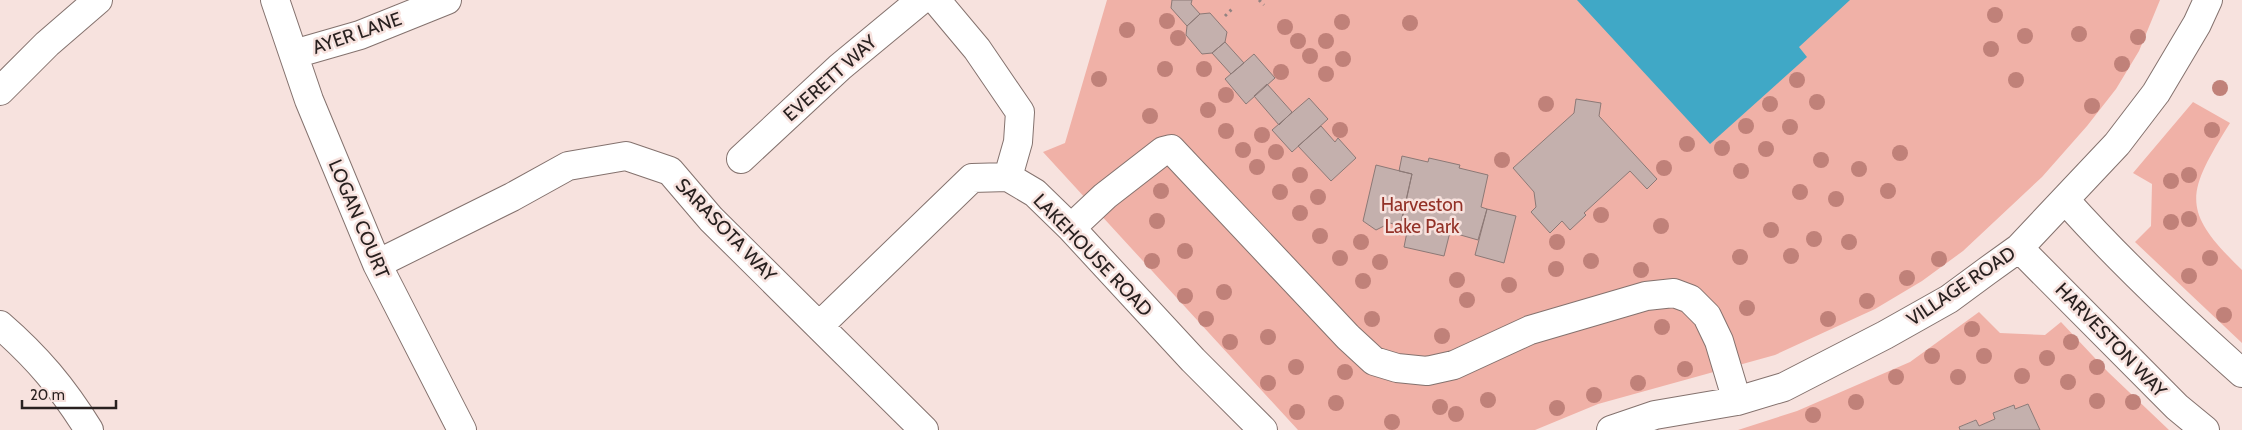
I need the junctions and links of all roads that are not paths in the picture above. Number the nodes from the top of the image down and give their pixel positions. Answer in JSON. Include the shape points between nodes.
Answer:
{"nodes":[{"id":1,"x":98,"y":0,"type":"edge"},
{"id":2,"x":276,"y":0,"type":"edge"},
{"id":3,"x":447,"y":0,"type":"edge"},
{"id":4,"x":921,"y":0,"type":"edge"},
{"id":5,"x":936,"y":0,"type":"edge"},
{"id":6,"x":2208,"y":0,"type":"edge"},
{"id":7,"x":294,"y":54,"type":"junction"},
{"id":8,"x":0,"y":91,"type":"edge"},
{"id":9,"x":741,"y":159,"type":"dead end"},
{"id":10,"x":1008,"y":177,"type":"junction"},
{"id":11,"x":2066,"y":201,"type":"junction"},
{"id":12,"x":1071,"y":228,"type":"junction"},
{"id":13,"x":2019,"y":248,"type":"junction"},
{"id":14,"x":376,"y":264,"type":"junction"},
{"id":15,"x":0,"y":325,"type":"edge"},
{"id":16,"x":820,"y":325,"type":"junction"},
{"id":17,"x":2242,"y":373,"type":"edge"},
{"id":18,"x":1738,"y":400,"type":"junction"},
{"id":19,"x":89,"y":430,"type":"edge"},
{"id":20,"x":462,"y":430,"type":"edge"},
{"id":21,"x":924,"y":430,"type":"edge"},
{"id":22,"x":1263,"y":430,"type":"edge"},
{"id":23,"x":1611,"y":430,"type":"edge"},
{"id":24,"x":2205,"y":430,"type":"edge"}],
"edges":[{"from":1,"to":8,"type":"street","via":[[46,44]]},
{"from":2,"to":7,"type":"street","name":"LOGAN COURT"},
{"from":3,"to":7,"type":"street","name":"AYER LANE","via":[[360,35]]},
{"from":4,"to":9,"type":"street","name":"EVERETT WAY","via":[[840,67]]},
{"from":5,"to":10,"type":"street","via":[[977,49],[1020,112],[1018,142]]},
{"from":6,"to":11,"type":"street","name":"VILLAGE ROAD","via":[[2156,93],[2117,144]]},
{"from":7,"to":14,"type":"street","name":"LOGAN COURT","via":[[309,100]]},
{"from":10,"to":12,"type":"street","name":"LAKEHOUSE ROAD","via":[[1035,193]]},
{"from":10,"to":16,"type":"street","via":[[972,178]]},
{"from":11,"to":13,"type":"street","name":"VILLAGE ROAD"},
{"from":11,"to":17,"type":"street","via":[[2187,325]]},
{"from":12,"to":18,"type":"street","via":[[1111,191],[1171,149],[1374,361],[1397,368],[1427,371],[1454,365],[1530,330],[1646,296],[1674,293],[1690,299],[1707,316]]},
{"from":12,"to":22,"type":"street","name":"LAKEHOUSE ROAD","via":[[1193,360]]},
{"from":13,"to":18,"type":"street","name":"VILLAGE ROAD","via":[[1948,298],[1885,335],[1784,387]]},
{"from":13,"to":24,"type":"street","name":"HARVESTON WAY","via":[[2177,407]]},
{"from":14,"to":16,"type":"street","name":"SARASOTA WAY","via":[[568,166],[626,156],[670,171],[711,219]]},
{"from":14,"to":20,"type":"street","name":"LOGAN COURT"},
{"from":15,"to":19,"type":"street","via":[[32,353],[64,391]]},
{"from":16,"to":21,"type":"street","name":"SARASOTA WAY"},
{"from":18,"to":23,"type":"street","name":"VILLAGE ROAD","via":[[1655,415]]}]}
